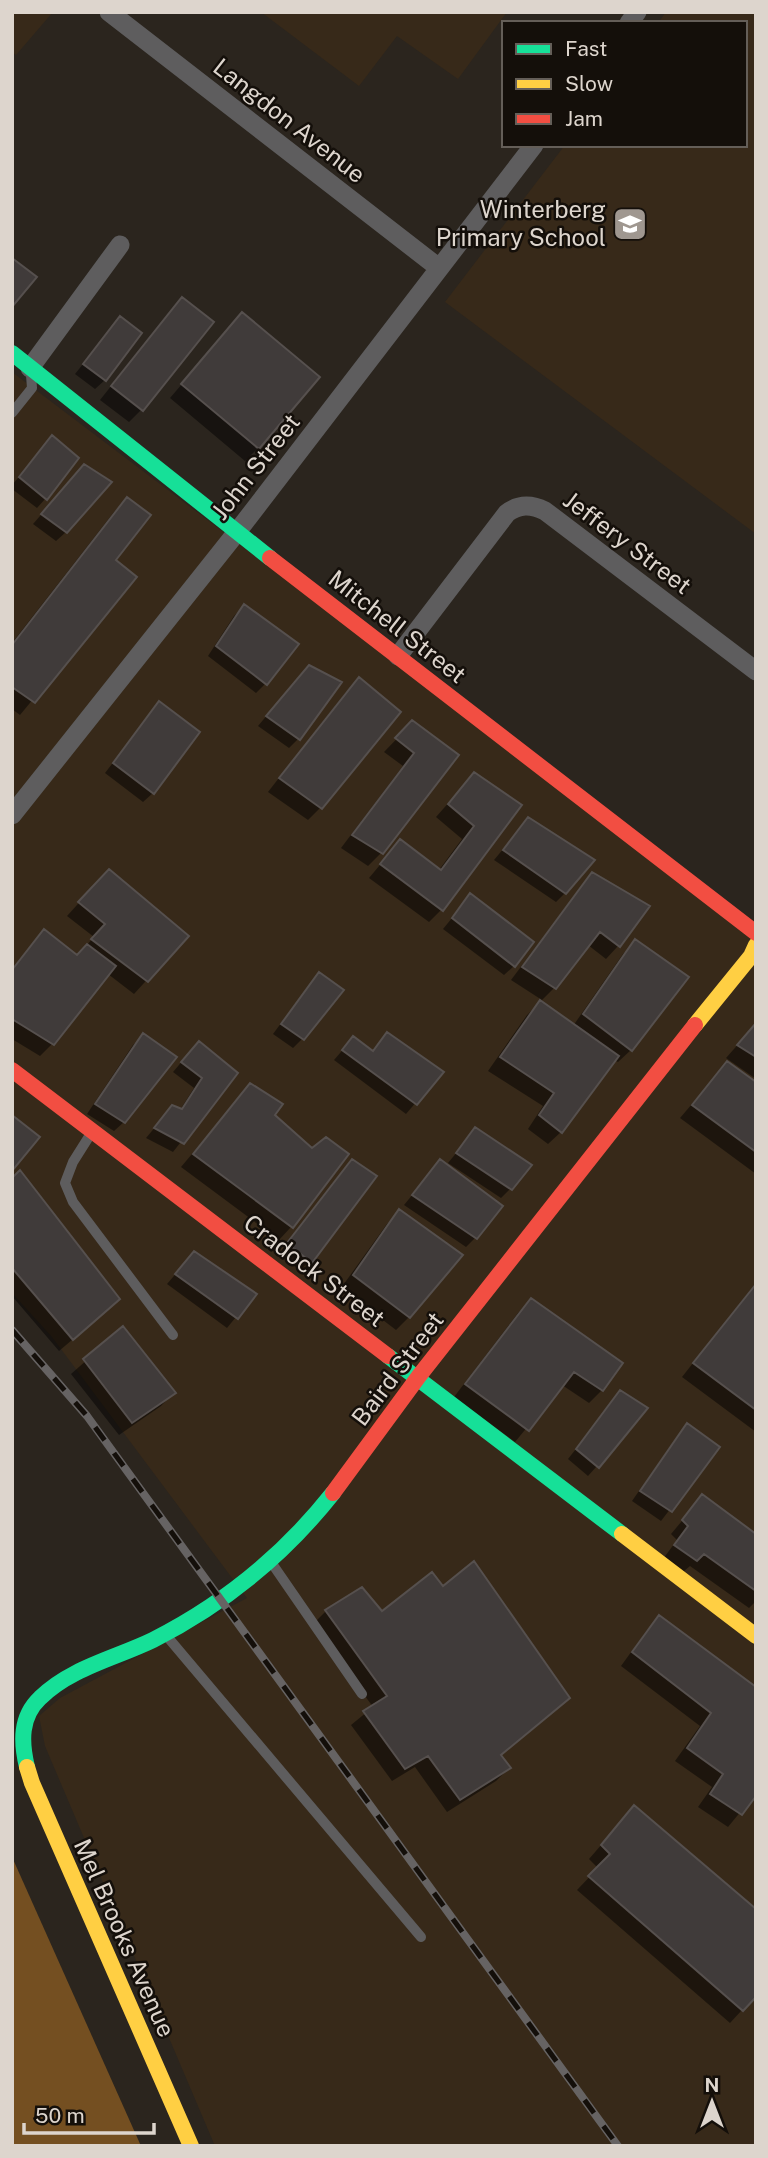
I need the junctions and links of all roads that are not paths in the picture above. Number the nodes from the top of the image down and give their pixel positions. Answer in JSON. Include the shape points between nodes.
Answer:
{"nodes":[{"id":1,"x":109,"y":12,"type":"edge"},
{"id":2,"x":532,"y":147,"type":"edge"},
{"id":3,"x":120,"y":245,"type":"dead end"},
{"id":4,"x":439,"y":268,"type":"junction"},
{"id":5,"x":12,"y":354,"type":"edge"},
{"id":6,"x":30,"y":368,"type":"junction"},
{"id":7,"x":12,"y":413,"type":"edge"},
{"id":8,"x":237,"y":532,"type":"junction"},
{"id":9,"x":398,"y":656,"type":"junction"},
{"id":10,"x":756,"y":671,"type":"edge"},
{"id":11,"x":12,"y":815,"type":"edge"},
{"id":12,"x":756,"y":933,"type":"edge"},
{"id":13,"x":756,"y":945,"type":"edge"},
{"id":14,"x":12,"y":1070,"type":"edge"},
{"id":15,"x":93,"y":1131,"type":"junction"},
{"id":16,"x":173,"y":1335,"type":"dead end"},
{"id":17,"x":418,"y":1378,"type":"junction"},
{"id":18,"x":271,"y":1562,"type":"junction"},
{"id":19,"x":165,"y":1634,"type":"junction"},
{"id":20,"x":756,"y":1636,"type":"edge"},
{"id":21,"x":362,"y":1694,"type":"dead end"},
{"id":22,"x":23,"y":1747,"type":"joint"},
{"id":23,"x":421,"y":1937,"type":"dead end"},
{"id":24,"x":191,"y":2146,"type":"edge"}],
"edges":[{"from":1,"to":4,"type":"street","name":"Langdon Avenue"},
{"from":2,"to":4,"type":"street","name":"John Street"},
{"from":3,"to":6,"type":"street"},
{"from":4,"to":8,"type":"street","name":"John Street"},
{"from":5,"to":6,"type":"street","name":"Mitchell Street"},
{"from":6,"to":7,"type":"lane","via":[[32,388]]},
{"from":6,"to":8,"type":"street","name":"Mitchell Street"},
{"from":8,"to":9,"type":"street","name":"Mitchell Street"},
{"from":8,"to":11,"type":"street","name":"John Street"},
{"from":9,"to":10,"type":"street","name":"Jeffery Street","via":[[507,513],[531,505],[545,510]]},
{"from":9,"to":12,"type":"street","name":"Mitchell Street"},
{"from":13,"to":17,"type":"street","name":"Baird Street"},
{"from":14,"to":15,"type":"street","name":"Cradock Street"},
{"from":15,"to":16,"type":"lane","via":[[65,1183],[73,1202]]},
{"from":15,"to":17,"type":"street","name":"Cradock Street"},
{"from":17,"to":18,"type":"street","name":"Baird Street","via":[[316,1515]]},
{"from":17,"to":20,"type":"street","name":"Cradock Street"},
{"from":18,"to":19,"type":"street","name":"Baird Street"},
{"from":18,"to":21,"type":"lane"},
{"from":19,"to":22,"type":"street","name":"Baird Street","via":[[46,1692],[27,1714]]},
{"from":19,"to":23,"type":"lane"},
{"from":22,"to":24,"type":"street","name":"Mel Brooks Avenue","via":[[49,1825]]}]}
